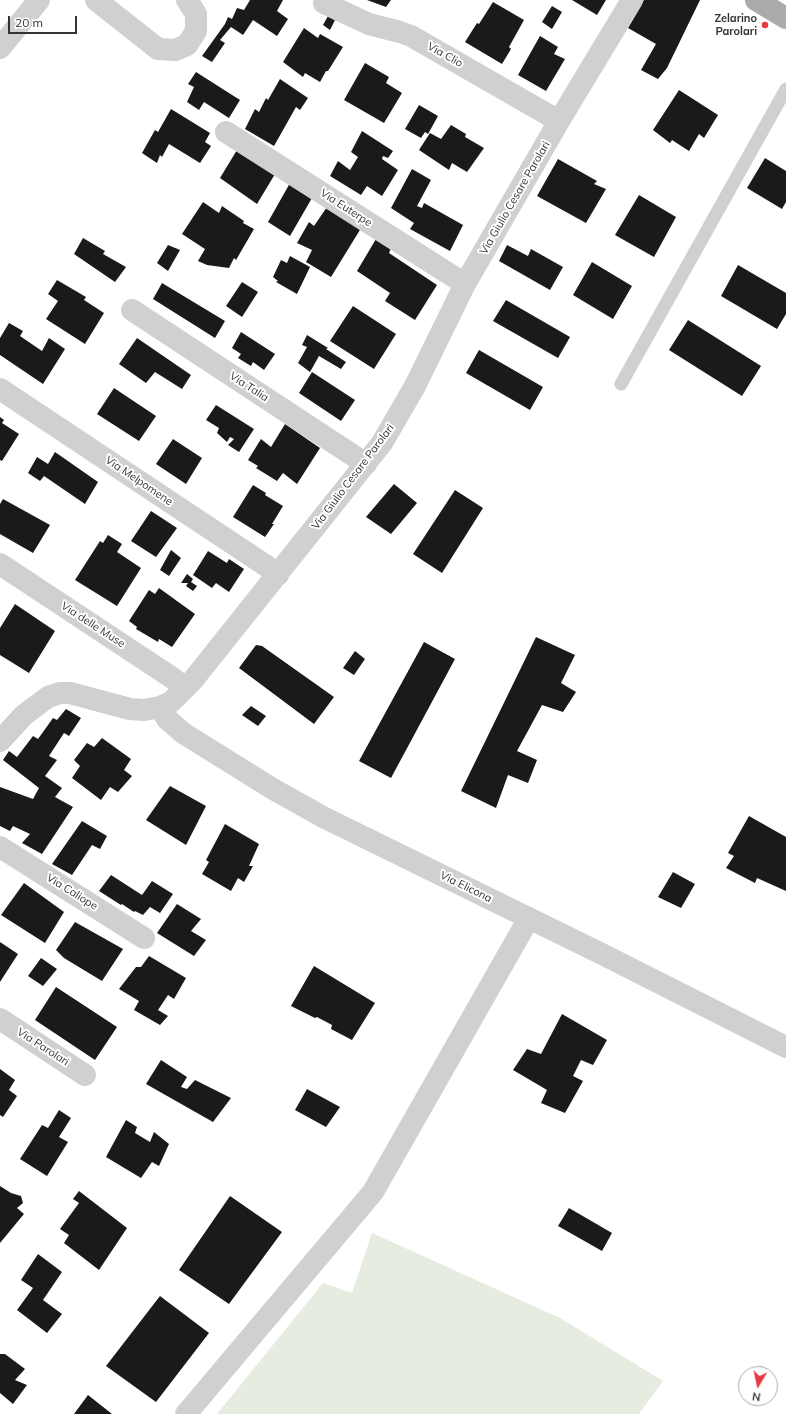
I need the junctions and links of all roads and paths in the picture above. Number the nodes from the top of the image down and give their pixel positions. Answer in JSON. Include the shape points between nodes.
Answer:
{"nodes":[{"id":1,"x":39,"y":0,"type":"edge"},
{"id":2,"x":96,"y":0,"type":"edge"},
{"id":3,"x":187,"y":0,"type":"edge"},
{"id":4,"x":632,"y":0,"type":"edge"},
{"id":5,"x":756,"y":0,"type":"edge"},
{"id":6,"x":324,"y":3,"type":"dead end"},
{"id":7,"x":786,"y":18,"type":"edge"},
{"id":8,"x":0,"y":48,"type":"edge"},
{"id":9,"x":786,"y":90,"type":"edge"},
{"id":10,"x":559,"y":121,"type":"junction"},
{"id":11,"x":226,"y":132,"type":"dead end"},
{"id":12,"x":465,"y":284,"type":"junction"},
{"id":13,"x":132,"y":310,"type":"dead end"},
{"id":14,"x":621,"y":384,"type":"dead end"},
{"id":15,"x":0,"y":389,"type":"edge"},
{"id":16,"x":366,"y":464,"type":"junction"},
{"id":17,"x":0,"y":564,"type":"edge"},
{"id":18,"x":278,"y":575,"type":"junction"},
{"id":19,"x":184,"y":688,"type":"junction"},
{"id":20,"x":160,"y":707,"type":"junction"},
{"id":21,"x":2,"y":734,"type":"edge"},
{"id":22,"x":0,"y":847,"type":"edge"},
{"id":23,"x":529,"y":918,"type":"junction"},
{"id":24,"x":144,"y":938,"type":"dead end"},
{"id":25,"x":0,"y":1019,"type":"edge"},
{"id":26,"x":786,"y":1047,"type":"edge"},
{"id":27,"x":85,"y":1075,"type":"dead end"},
{"id":28,"x":186,"y":1414,"type":"edge"}],
"edges":[{"from":1,"to":8,"type":"street"},
{"from":2,"to":3,"type":"street","via":[[158,49],[175,50],[187,45],[196,31],[196,14]]},
{"from":4,"to":10,"type":"street","name":"Via Giulio Cesare Parolari"},
{"from":5,"to":7,"type":"main road"},
{"from":6,"to":10,"type":"street","name":"Via Clio","via":[[369,24],[411,36]]},
{"from":9,"to":14,"type":"lane"},
{"from":10,"to":12,"type":"street","name":"Via Giulio Cesare Parolari"},
{"from":11,"to":12,"type":"street","name":"Via Euterpe"},
{"from":12,"to":16,"type":"street","name":"Via Giulio Cesare Parolari","via":[[415,386],[382,443]]},
{"from":13,"to":16,"type":"street","name":"Via Talia"},
{"from":15,"to":18,"type":"street","name":"Via Melpomene"},
{"from":16,"to":18,"type":"street","name":"Via Giulio Cesare Parolari"},
{"from":17,"to":19,"type":"street","name":"Via delle Muse"},
{"from":18,"to":19,"type":"street","name":"Via Giulio Cesare Parolari"},
{"from":19,"to":20,"type":"street","name":"Via Giulio Cesare Parolari","via":[[171,702]]},
{"from":20,"to":21,"type":"street","name":"Via Giulio Cesare Parolari","via":[[130,710],[83,696],[60,693],[38,704]]},
{"from":20,"to":23,"type":"street","name":"Via Elicona","via":[[167,719],[183,733],[273,789],[323,817]]},
{"from":22,"to":24,"type":"street","name":"Via Caliope"},
{"from":23,"to":26,"type":"street","name":"Via Elicona"},
{"from":23,"to":28,"type":"street","via":[[373,1192]]},
{"from":25,"to":27,"type":"street","name":"Via Parolari"}]}
